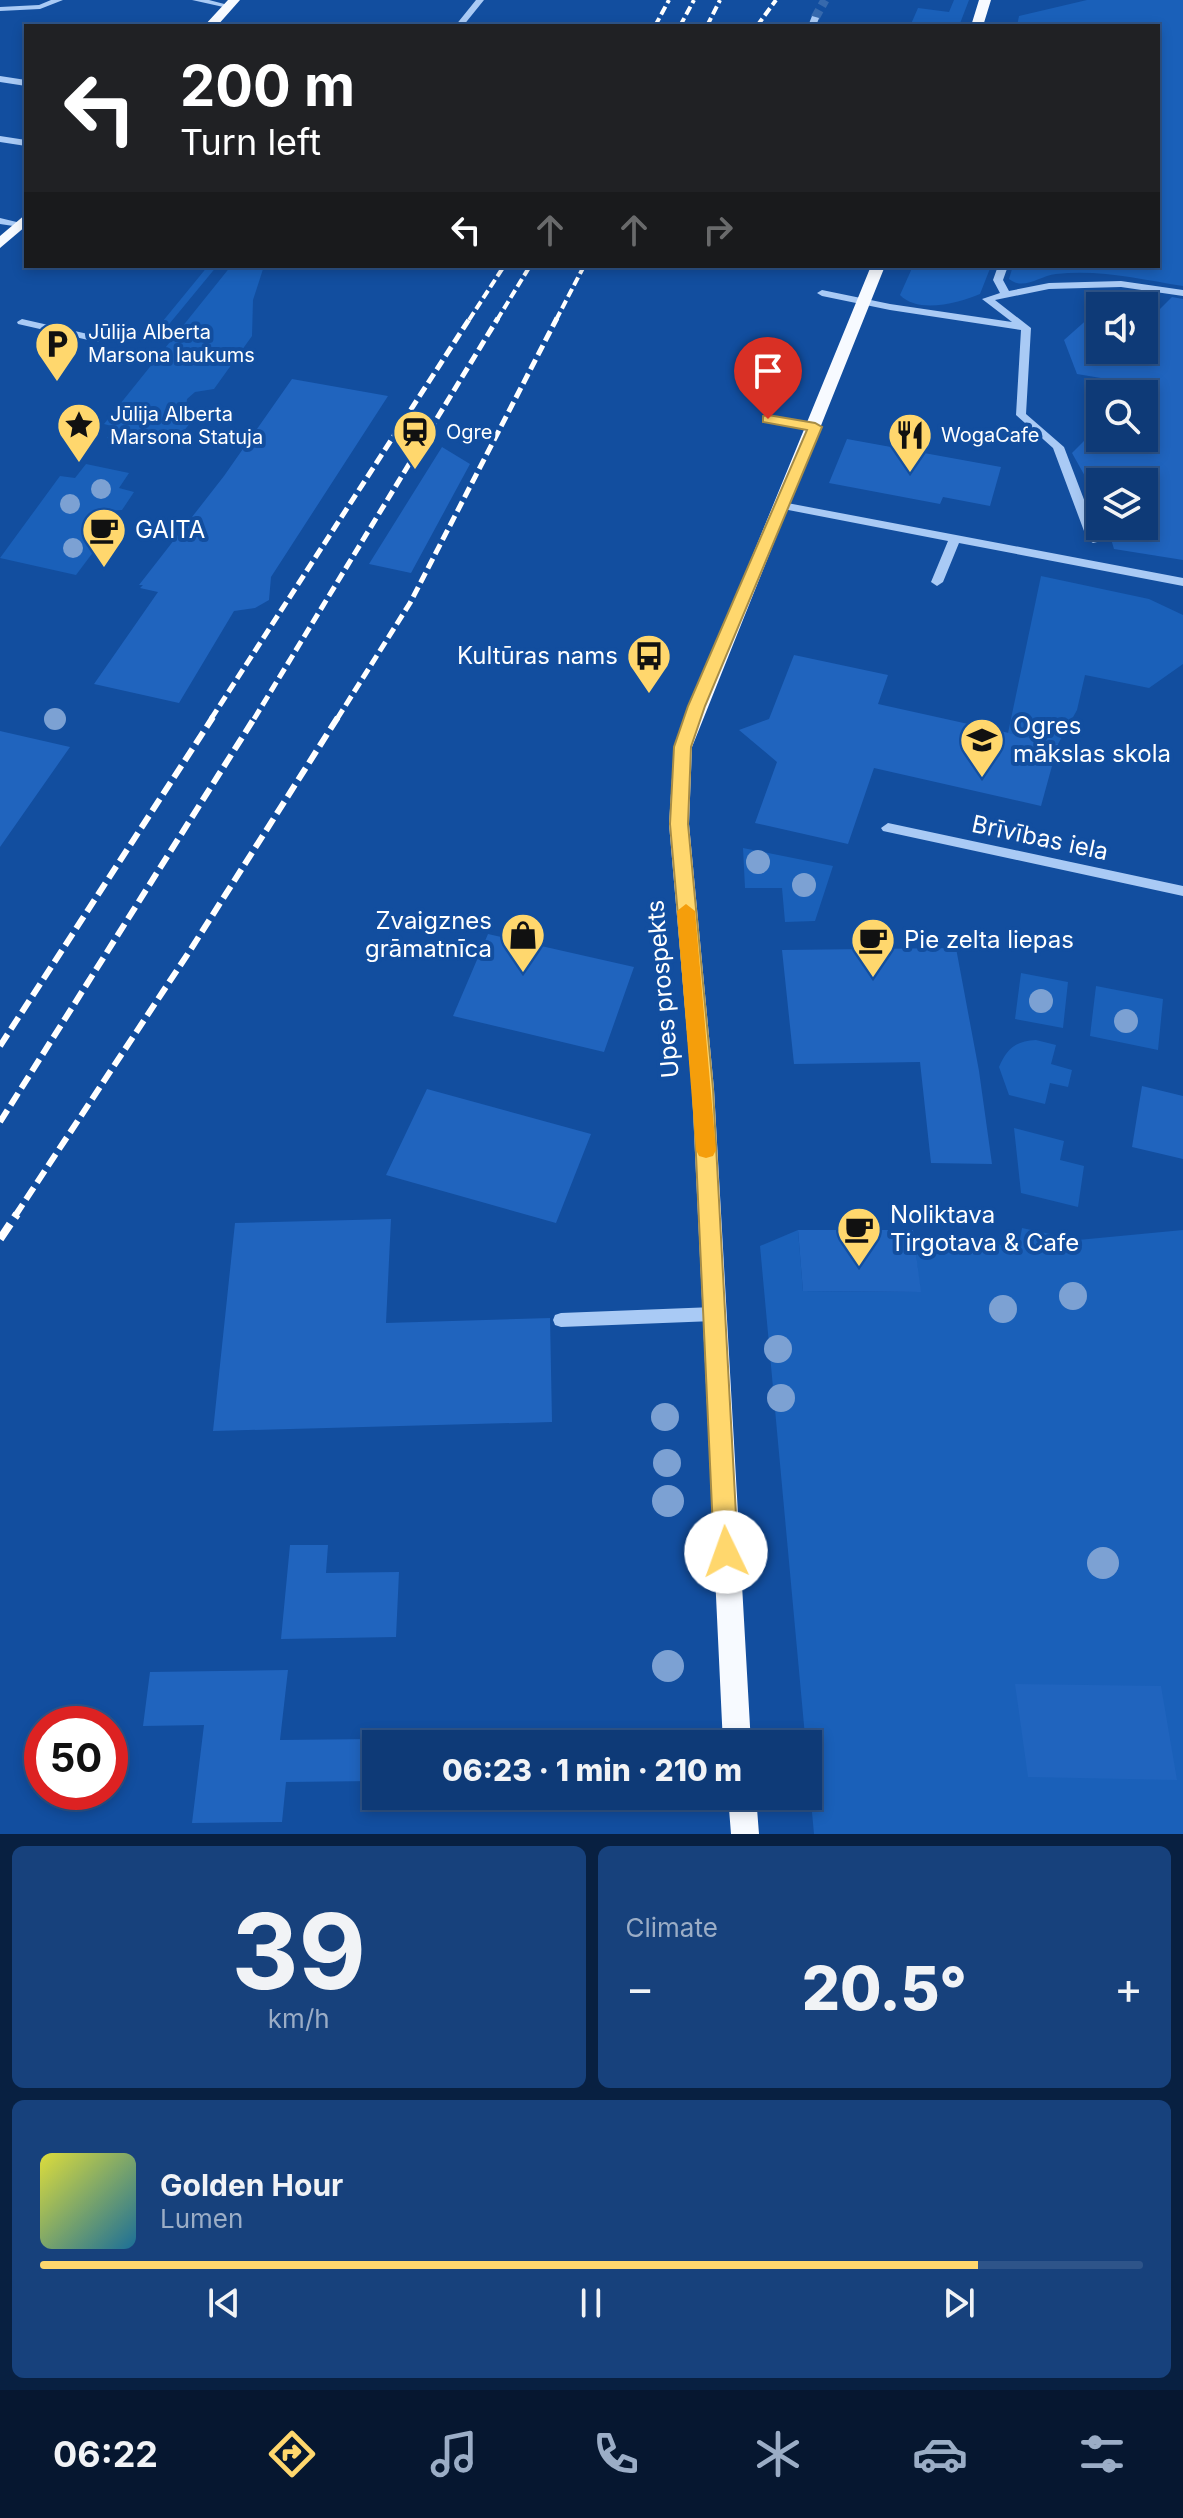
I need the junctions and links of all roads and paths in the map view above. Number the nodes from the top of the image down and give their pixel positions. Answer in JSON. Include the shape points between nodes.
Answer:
{"nodes":[{"id":1,"x":59,"y":0,"type":"edge"},
{"id":2,"x":196,"y":0,"type":"edge"},
{"id":3,"x":480,"y":0,"type":"edge"},
{"id":4,"x":985,"y":0,"type":"edge"},
{"id":5,"x":231,"y":3,"type":"edge"},
{"id":6,"x":0,"y":9,"type":"edge"},
{"id":7,"x":212,"y":24,"type":"edge"},
{"id":8,"x":461,"y":24,"type":"edge"},
{"id":9,"x":978,"y":24,"type":"edge"},
{"id":10,"x":0,"y":79,"type":"edge"},
{"id":11,"x":24,"y":83,"type":"edge"},
{"id":12,"x":0,"y":139,"type":"edge"},
{"id":13,"x":24,"y":143,"type":"edge"},
{"id":14,"x":0,"y":221,"type":"edge"},
{"id":15,"x":23,"y":221,"type":"edge"},
{"id":16,"x":0,"y":244,"type":"edge"},
{"id":17,"x":877,"y":268,"type":"edge"},
{"id":18,"x":1002,"y":268,"type":"edge"},
{"id":19,"x":822,"y":293,"type":"dead end"},
{"id":20,"x":1183,"y":293,"type":"edge"},
{"id":21,"x":1006,"y":295,"type":"junction"},
{"id":22,"x":863,"y":302,"type":"junction"},
{"id":23,"x":22,"y":322,"type":"dead end"},
{"id":24,"x":1026,"y":328,"type":"junction"},
{"id":25,"x":97,"y":339,"type":"dead end"},
{"id":26,"x":768,"y":419,"type":"dead end"},
{"id":27,"x":815,"y":427,"type":"junction"},
{"id":28,"x":782,"y":506,"type":"junction"},
{"id":29,"x":1086,"y":521,"type":"edge"},
{"id":30,"x":954,"y":540,"type":"junction"},
{"id":31,"x":937,"y":582,"type":"dead end"},
{"id":32,"x":1183,"y":582,"type":"edge"},
{"id":33,"x":888,"y":828,"type":"dead end"},
{"id":34,"x":1183,"y":891,"type":"edge"},
{"id":35,"x":714,"y":1314,"type":"junction"},
{"id":36,"x":561,"y":1320,"type":"dead end"},
{"id":37,"x":736,"y":1730,"type":"edge"},
{"id":38,"x":743,"y":1810,"type":"edge"},
{"id":39,"x":745,"y":1834,"type":"edge"}],
"edges":[{"from":1,"to":6,"type":"street","via":[[40,7]]},
{"from":2,"to":5,"type":"street"},
{"from":3,"to":8,"type":"street"},
{"from":4,"to":9,"type":"main road"},
{"from":5,"to":7,"type":"main road"},
{"from":10,"to":11,"type":"street"},
{"from":12,"to":13,"type":"street"},
{"from":14,"to":15,"type":"street"},
{"from":15,"to":16,"type":"main road"},
{"from":17,"to":22,"type":"main road","name":"Upes prospekts"},
{"from":18,"to":21,"type":"street","via":[[998,280]]},
{"from":19,"to":22,"type":"street"},
{"from":20,"to":21,"type":"street","via":[[1121,284],[1049,286]]},
{"from":21,"to":24,"type":"street","via":[[987,299]]},
{"from":22,"to":24,"type":"street"},
{"from":22,"to":27,"type":"main road","name":"Upes prospekts"},
{"from":23,"to":25,"type":"street"},
{"from":24,"to":29,"type":"street","via":[[1021,415],[1058,447]]},
{"from":26,"to":27,"type":"street"},
{"from":27,"to":28,"type":"main road","name":"Upes prospekts"},
{"from":28,"to":30,"type":"street"},
{"from":28,"to":35,"type":"main road","name":"Upes prospekts","via":[[683,747],[679,824],[703,1089]]},
{"from":30,"to":31,"type":"street"},
{"from":30,"to":32,"type":"street"},
{"from":33,"to":34,"type":"street","name":"Brīvības iela"},
{"from":35,"to":36,"type":"street"},
{"from":35,"to":37,"type":"main road","name":"Upes prospekts"},
{"from":38,"to":39,"type":"main road"}]}
